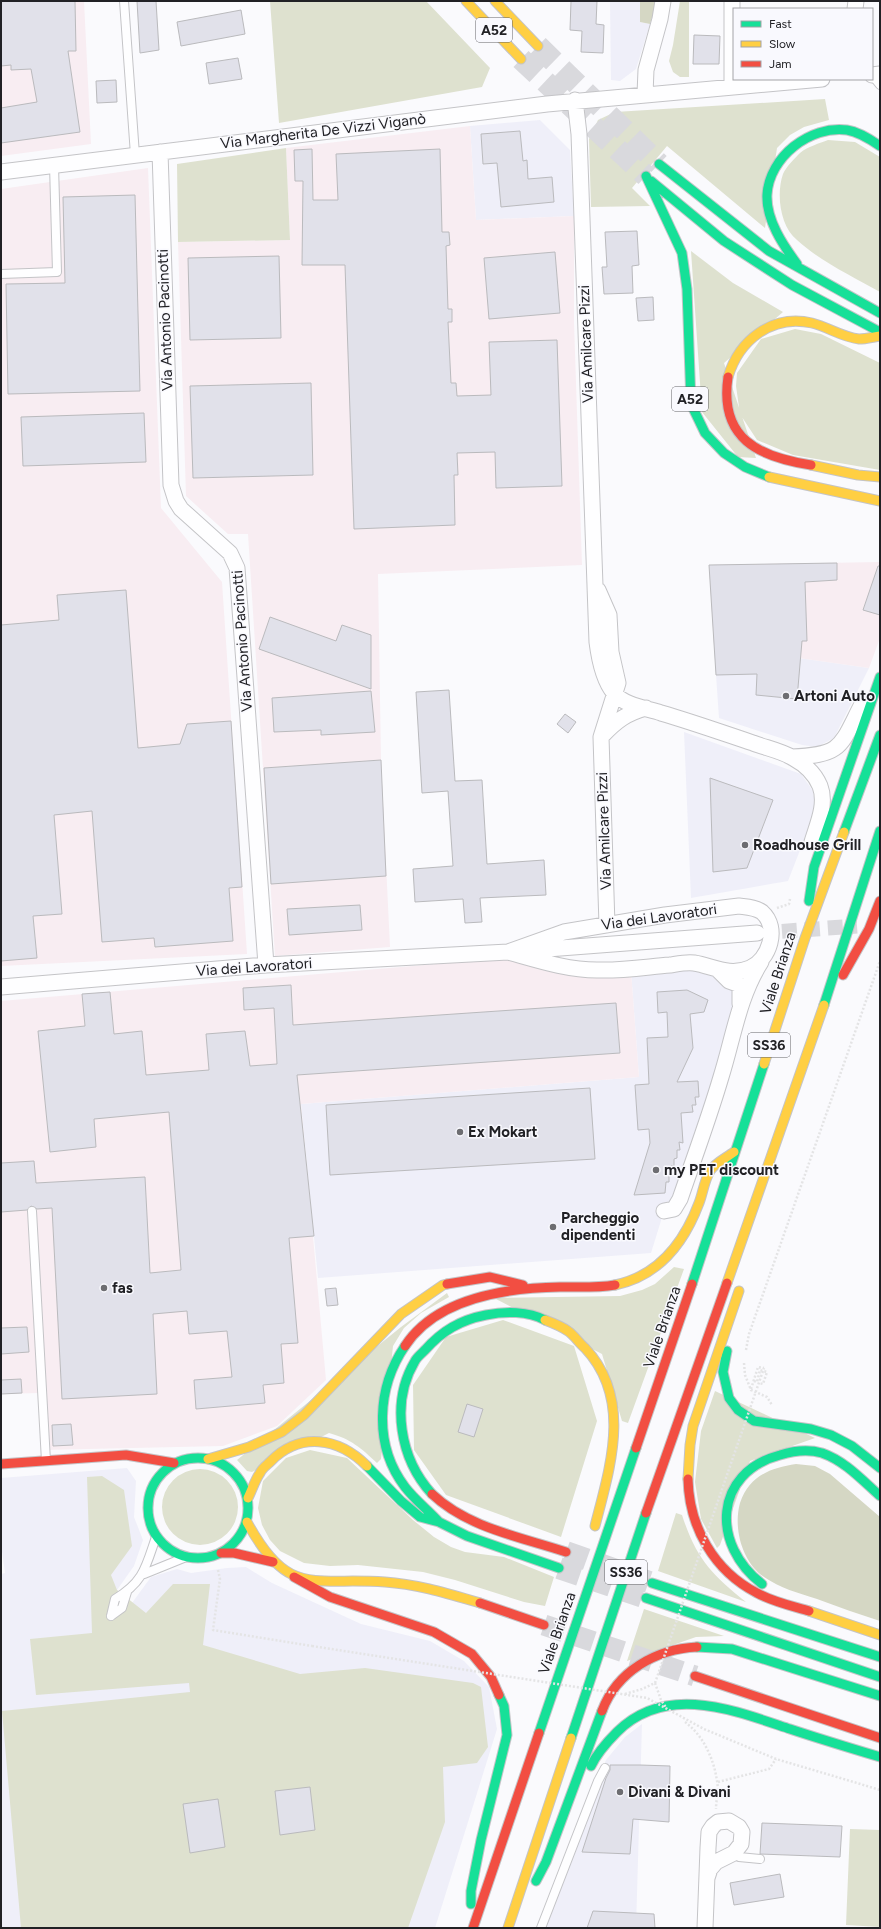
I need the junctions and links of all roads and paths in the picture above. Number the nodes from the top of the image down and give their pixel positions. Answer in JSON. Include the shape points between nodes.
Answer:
{"nodes":[{"id":1,"x":124,"y":1,"type":"edge"},
{"id":2,"x":466,"y":1,"type":"edge"},
{"id":3,"x":495,"y":1,"type":"edge"},
{"id":4,"x":663,"y":1,"type":"edge"},
{"id":5,"x":732,"y":1,"type":"edge"},
{"id":6,"x":538,"y":46,"type":"tunnel mouth"},
{"id":7,"x":521,"y":59,"type":"tunnel mouth"},
{"id":8,"x":873,"y":76,"type":"edge"},
{"id":9,"x":811,"y":80,"type":"edge"},
{"id":10,"x":880,"y":85,"type":"edge"},
{"id":11,"x":732,"y":87,"type":"junction"},
{"id":12,"x":645,"y":94,"type":"junction"},
{"id":13,"x":575,"y":100,"type":"junction"},
{"id":14,"x":880,"y":146,"type":"edge"},
{"id":15,"x":160,"y":152,"type":"junction"},
{"id":16,"x":135,"y":155,"type":"junction"},
{"id":17,"x":659,"y":164,"type":"tunnel mouth"},
{"id":18,"x":54,"y":166,"type":"junction"},
{"id":19,"x":1,"y":172,"type":"edge"},
{"id":20,"x":800,"y":268,"type":"junction"},
{"id":21,"x":1,"y":274,"type":"edge"},
{"id":22,"x":880,"y":313,"type":"edge"},
{"id":23,"x":880,"y":332,"type":"edge"},
{"id":24,"x":880,"y":336,"type":"edge"},
{"id":25,"x":880,"y":477,"type":"edge"},
{"id":26,"x":880,"y":502,"type":"edge"},
{"id":27,"x":880,"y":677,"type":"edge"},
{"id":28,"x":616,"y":688,"type":"junction"},
{"id":29,"x":646,"y":708,"type":"junction"},
{"id":30,"x":880,"y":735,"type":"edge"},
{"id":31,"x":600,"y":737,"type":"junction"},
{"id":32,"x":792,"y":757,"type":"junction"},
{"id":33,"x":880,"y":831,"type":"edge"},
{"id":34,"x":878,"y":839,"type":"edge"},
{"id":35,"x":814,"y":867,"type":"junction"},
{"id":36,"x":880,"y":901,"type":"edge"},
{"id":37,"x":607,"y":924,"type":"junction"},
{"id":38,"x":757,"y":933,"type":"tunnel mouth"},
{"id":39,"x":805,"y":938,"type":"junction"},
{"id":40,"x":508,"y":952,"type":"junction"},
{"id":41,"x":762,"y":960,"type":"junction"},
{"id":42,"x":880,"y":961,"type":"edge"},
{"id":43,"x":266,"y":965,"type":"junction"},
{"id":44,"x":719,"y":971,"type":"junction"},
{"id":45,"x":1,"y":987,"type":"edge"},
{"id":46,"x":740,"y":1009,"type":"junction"},
{"id":47,"x":822,"y":1012,"type":"junction"},
{"id":48,"x":734,"y":1152,"type":"junction"},
{"id":49,"x":32,"y":1210,"type":"dead end"},
{"id":50,"x":664,"y":1210,"type":"dead end"},
{"id":51,"x":750,"y":1219,"type":"junction"},
{"id":52,"x":747,"y":1256,"type":"dead end"},
{"id":53,"x":741,"y":1285,"type":"dead end"},
{"id":54,"x":534,"y":1288,"type":"junction"},
{"id":55,"x":736,"y":1300,"type":"junction"},
{"id":56,"x":754,"y":1380,"type":"junction"},
{"id":57,"x":759,"y":1382,"type":"junction"},
{"id":58,"x":751,"y":1390,"type":"junction"},
{"id":59,"x":773,"y":1407,"type":"dead end"},
{"id":60,"x":126,"y":1455,"type":"junction"},
{"id":61,"x":208,"y":1459,"type":"junction"},
{"id":62,"x":46,"y":1461,"type":"junction"},
{"id":63,"x":174,"y":1463,"type":"junction"},
{"id":64,"x":1,"y":1464,"type":"edge"},
{"id":65,"x":880,"y":1468,"type":"edge"},
{"id":66,"x":152,"y":1487,"type":"junction"},
{"id":67,"x":880,"y":1496,"type":"edge"},
{"id":68,"x":248,"y":1498,"type":"junction"},
{"id":69,"x":247,"y":1522,"type":"junction"},
{"id":70,"x":439,"y":1522,"type":"junction"},
{"id":71,"x":156,"y":1536,"type":"junction"},
{"id":72,"x":591,"y":1538,"type":"dead end"},
{"id":73,"x":566,"y":1552,"type":"tunnel mouth"},
{"id":74,"x":218,"y":1554,"type":"junction"},
{"id":75,"x":186,"y":1557,"type":"junction"},
{"id":76,"x":273,"y":1562,"type":"junction"},
{"id":77,"x":559,"y":1568,"type":"tunnel mouth"},
{"id":78,"x":144,"y":1574,"type":"junction"},
{"id":79,"x":294,"y":1577,"type":"junction"},
{"id":80,"x":652,"y":1583,"type":"tunnel mouth"},
{"id":81,"x":127,"y":1592,"type":"dead end"},
{"id":82,"x":646,"y":1598,"type":"tunnel mouth"},
{"id":83,"x":798,"y":1607,"type":"junction"},
{"id":84,"x":544,"y":1625,"type":"tunnel mouth"},
{"id":85,"x":880,"y":1635,"type":"edge"},
{"id":86,"x":880,"y":1657,"type":"edge"},
{"id":87,"x":695,"y":1676,"type":"tunnel mouth"},
{"id":88,"x":880,"y":1677,"type":"edge"},
{"id":89,"x":655,"y":1683,"type":"junction"},
{"id":90,"x":624,"y":1694,"type":"junction"},
{"id":91,"x":880,"y":1696,"type":"edge"},
{"id":92,"x":667,"y":1710,"type":"junction"},
{"id":93,"x":665,"y":1713,"type":"dead end"},
{"id":94,"x":880,"y":1738,"type":"edge"},
{"id":95,"x":880,"y":1757,"type":"edge"},
{"id":96,"x":776,"y":1759,"type":"junction"},
{"id":97,"x":605,"y":1768,"type":"dead end"},
{"id":98,"x":718,"y":1782,"type":"junction"},
{"id":99,"x":880,"y":1790,"type":"edge"},
{"id":100,"x":715,"y":1824,"type":"junction"},
{"id":101,"x":560,"y":1826,"type":"junction"},
{"id":102,"x":734,"y":1853,"type":"junction"},
{"id":103,"x":760,"y":1859,"type":"dead end"},
{"id":104,"x":707,"y":1878,"type":"junction"},
{"id":105,"x":470,"y":1928,"type":"edge"},
{"id":106,"x":473,"y":1928,"type":"edge"},
{"id":107,"x":508,"y":1928,"type":"edge"},
{"id":108,"x":512,"y":1928,"type":"edge"},
{"id":109,"x":542,"y":1928,"type":"edge"},
{"id":110,"x":705,"y":1928,"type":"edge"}],
"edges":[{"from":1,"to":16,"type":"lane"},
{"from":2,"to":7,"type":"main road","number":"A52"},
{"from":3,"to":6,"type":"main road","number":"A52"},
{"from":4,"to":12,"type":"street","via":[[648,61]]},
{"from":5,"to":11,"type":"street"},
{"from":8,"to":10,"type":"lane"},
{"from":9,"to":11,"type":"street","name":"Via Margherita De Vizzi Viganò"},
{"from":11,"to":12,"type":"street","name":"Via Margherita De Vizzi Viganò"},
{"from":12,"to":13,"type":"street","name":"Via Margherita De Vizzi Viganò"},
{"from":13,"to":15,"type":"street","name":"Via Margherita De Vizzi Viganò"},
{"from":13,"to":28,"type":"street","name":"Via Amilcare Pizzi","via":[[579,134],[597,642],[606,678]]},
{"from":14,"to":20,"type":"main road","via":[[857,133],[842,130],[823,132],[799,142],[775,167],[767,195],[774,227],[783,245]]},
{"from":15,"to":16,"type":"street","name":"Via Margherita De Vizzi Viganò"},
{"from":15,"to":43,"type":"street","name":"Via Antonio Pacinotti","via":[[171,485],[181,509],[230,553],[238,568]]},
{"from":16,"to":18,"type":"street","name":"Via Margherita De Vizzi Viganò"},
{"from":17,"to":20,"type":"main road","via":[[740,230],[769,251]]},
{"from":18,"to":19,"type":"street","name":"Via Margherita De Vizzi Viganò"},
{"from":18,"to":21,"type":"lane","via":[[57,272]]},
{"from":20,"to":22,"type":"main road"},
{"from":23,"to":26,"type":"main road","number":"A52","via":[[792,285],[724,241],[646,176],[682,253],[687,289],[691,404],[706,435],[735,463],[754,473],[860,495]]},
{"from":24,"to":25,"type":"main road","via":[[857,339],[804,321],[787,321],[769,327],[753,336],[735,359],[727,385],[727,406],[738,433],[753,447],[775,458],[863,476]]},
{"from":27,"to":32,"type":"street","via":[[868,693],[844,739],[836,748],[819,756]]},
{"from":27,"to":35,"type":"main road"},
{"from":28,"to":29,"type":"street","via":[[638,707]]},
{"from":28,"to":31,"type":"street","name":"Via Amilcare Pizzi"},
{"from":29,"to":31,"type":"street","via":[[614,722]]},
{"from":29,"to":32,"type":"street"},
{"from":30,"to":39,"type":"main road","name":"Viale Brianza","number":"SS36"},
{"from":31,"to":37,"type":"street","name":"Via Amilcare Pizzi"},
{"from":32,"to":35,"type":"street","via":[[812,773],[822,795],[821,811],[810,849]]},
{"from":33,"to":34,"type":"main road","number":"SS36"},
{"from":34,"to":47,"type":"main road","number":"SS36"},
{"from":35,"to":39,"type":"main road"},
{"from":36,"to":47,"type":"main road","via":[[870,929]]},
{"from":37,"to":40,"type":"street","name":"Via dei Lavoratori","via":[[564,932]]},
{"from":37,"to":41,"type":"street","name":"Via dei Lavoratori","via":[[739,906],[753,907],[763,913],[770,925],[770,946]]},
{"from":38,"to":40,"type":"street","name":"Via dei Lavoratori"},
{"from":39,"to":48,"type":"main road","name":"Viale Brianza","number":"SS36"},
{"from":40,"to":43,"type":"street","name":"Via dei Lavoratori"},
{"from":40,"to":44,"type":"street","name":"Via dei Lavoratori","via":[[558,966],[597,970],[693,963]]},
{"from":41,"to":44,"type":"street","name":"Via dei Lavoratori","via":[[749,968]]},
{"from":41,"to":46,"type":"street","name":"Via dei Lavoratori","via":[[751,978]]},
{"from":42,"to":58,"type":"path","via":[[749,1334],[744,1366],[746,1382]]},
{"from":43,"to":45,"type":"street","name":"Via dei Lavoratori"},
{"from":44,"to":46,"type":"street","name":"Via dei Lavoratori","via":[[729,981],[740,985]]},
{"from":46,"to":50,"type":"street","name":"Via dei Lavoratori","via":[[722,1077],[680,1199],[674,1209]]},
{"from":47,"to":51,"type":"main road","number":"SS36"},
{"from":48,"to":54,"type":"main road","via":[[710,1170],[685,1236],[662,1262],[643,1276],[612,1286]]},
{"from":48,"to":106,"type":"main road","name":"Viale Brianza","number":"SS36","via":[[692,1284],[580,1597]]},
{"from":49,"to":62,"type":"lane"},
{"from":51,"to":52,"type":"main road"},
{"from":51,"to":107,"type":"main road","number":"SS36","via":[[709,1328],[642,1523]]},
{"from":53,"to":55,"type":"main road"},
{"from":54,"to":61,"type":"main road","via":[[490,1277],[443,1285],[401,1314],[304,1415],[282,1432],[249,1447]]},
{"from":54,"to":70,"type":"main road","via":[[458,1303],[442,1311],[428,1321],[406,1344],[388,1377],[383,1413],[386,1447],[404,1486]]},
{"from":55,"to":65,"type":"main road","via":[[723,1372],[729,1398],[738,1410],[754,1421],[831,1434],[852,1446]]},
{"from":55,"to":83,"type":"main road","via":[[692,1426],[687,1466],[691,1504],[702,1536],[715,1559],[726,1571],[740,1584],[758,1594]]},
{"from":56,"to":57,"type":"path","bridge":true,"via":[[758,1367],[764,1368]]},
{"from":56,"to":57,"type":"path","via":[[757,1382],[760,1370],[767,1372],[763,1384]]},
{"from":56,"to":58,"type":"path"},
{"from":57,"to":89,"type":"path","bridge":true},
{"from":58,"to":59,"type":"path","via":[[767,1397]]},
{"from":60,"to":62,"type":"main road"},
{"from":60,"to":63,"type":"main road"},
{"from":60,"to":66,"type":"main road","via":[[144,1472]]},
{"from":61,"to":63,"type":"main road","via":[[185,1459]]},
{"from":61,"to":68,"type":"main road","via":[[227,1466],[234,1472]]},
{"from":62,"to":64,"type":"main road"},
{"from":63,"to":66,"type":"main road","via":[[160,1474]]},
{"from":66,"to":71,"type":"main road","via":[[148,1512]]},
{"from":67,"to":83,"type":"main road","via":[[838,1461],[821,1452],[799,1450],[775,1454],[757,1462],[740,1478],[731,1493],[726,1512],[734,1554],[755,1579]]},
{"from":68,"to":69,"type":"main road"},
{"from":68,"to":70,"type":"main road","via":[[260,1472],[279,1453],[303,1442],[323,1442],[358,1457],[420,1517]]},
{"from":69,"to":74,"type":"main road","via":[[237,1540]]},
{"from":69,"to":76,"type":"main road"},
{"from":70,"to":77,"type":"main road","via":[[467,1536]]},
{"from":71,"to":75,"type":"main road","via":[[169,1549]]},
{"from":71,"to":78,"type":"lane"},
{"from":72,"to":73,"type":"main road","via":[[611,1464],[614,1423],[608,1385],[592,1355],[571,1332],[549,1320],[521,1313],[492,1312],[460,1321],[446,1328],[422,1350],[402,1391],[400,1422],[414,1470],[434,1496],[468,1518]]},
{"from":74,"to":75,"type":"main road","via":[[198,1558]]},
{"from":74,"to":76,"type":"main road","via":[[234,1553]]},
{"from":74,"to":90,"type":"path","bridge":true,"via":[[220,1579],[213,1630]]},
{"from":75,"to":78,"type":"lane"},
{"from":76,"to":79,"type":"main road"},
{"from":78,"to":81,"type":"lane"},
{"from":79,"to":84,"type":"main road","via":[[310,1581],[386,1582],[427,1588],[463,1597]]},
{"from":79,"to":105,"type":"main road","via":[[330,1597],[434,1632],[472,1654],[491,1677],[504,1706],[507,1735],[481,1840],[472,1891]]},
{"from":80,"to":86,"type":"main road"},
{"from":82,"to":88,"type":"main road"},
{"from":83,"to":85,"type":"main road"},
{"from":87,"to":94,"type":"main road"},
{"from":89,"to":90,"type":"path","bridge":true},
{"from":89,"to":92,"type":"path","bridge":true},
{"from":90,"to":92,"type":"path","bridge":true,"via":[[647,1698]]},
{"from":91,"to":101,"type":"main road","via":[[732,1649],[712,1646],[684,1648],[654,1657],[632,1669],[618,1684],[604,1707]]},
{"from":92,"to":96,"type":"path","bridge":true,"via":[[704,1729]]},
{"from":93,"to":98,"type":"path","via":[[685,1722],[699,1735],[713,1764]]},
{"from":95,"to":101,"type":"main road","via":[[726,1708],[684,1703],[662,1705],[635,1716],[619,1728],[593,1762],[572,1810]]},
{"from":96,"to":98,"type":"path","via":[[769,1769]]},
{"from":96,"to":99,"type":"path","bridge":true},
{"from":97,"to":109,"type":"lane","via":[[598,1780]]},
{"from":98,"to":100,"type":"path"},
{"from":100,"to":102,"type":"street","via":[[729,1821],[739,1827],[742,1838],[739,1849]]},
{"from":100,"to":104,"type":"street","via":[[708,1838]]},
{"from":101,"to":108,"type":"main road","via":[[546,1862]]},
{"from":102,"to":103,"type":"lane","via":[[739,1857]]},
{"from":102,"to":104,"type":"street","via":[[716,1862]]},
{"from":104,"to":110,"type":"street"}]}
